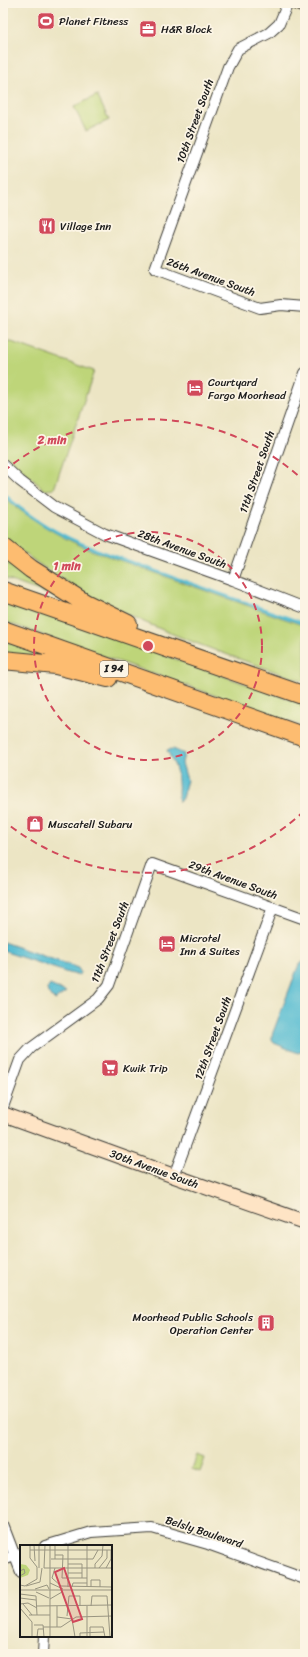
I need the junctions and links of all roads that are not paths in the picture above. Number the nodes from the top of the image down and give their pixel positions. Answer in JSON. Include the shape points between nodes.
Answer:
{"nodes":[{"id":1,"x":288,"y":3,"type":"edge"},
{"id":2,"x":297,"y":3,"type":"edge"},
{"id":3,"x":305,"y":6,"type":"edge"},
{"id":4,"x":155,"y":269,"type":"joint"},
{"id":5,"x":305,"y":307,"type":"edge"},
{"id":6,"x":305,"y":373,"type":"edge"},
{"id":7,"x":3,"y":465,"type":"edge"},
{"id":8,"x":3,"y":547,"type":"edge"},
{"id":9,"x":233,"y":580,"type":"junction"},
{"id":10,"x":3,"y":591,"type":"edge"},
{"id":11,"x":305,"y":608,"type":"edge"},
{"id":12,"x":3,"y":630,"type":"edge"},
{"id":13,"x":172,"y":650,"type":"junction"},
{"id":14,"x":3,"y":660,"type":"edge"},
{"id":15,"x":305,"y":696,"type":"edge"},
{"id":16,"x":225,"y":709,"type":"junction"},
{"id":17,"x":305,"y":737,"type":"edge"},
{"id":18,"x":152,"y":864,"type":"joint"},
{"id":19,"x":272,"y":907,"type":"junction"},
{"id":20,"x":305,"y":919,"type":"edge"},
{"id":21,"x":3,"y":1107,"type":"edge"},
{"id":22,"x":3,"y":1114,"type":"edge"},
{"id":23,"x":174,"y":1176,"type":"junction"},
{"id":24,"x":305,"y":1222,"type":"edge"},
{"id":25,"x":3,"y":1525,"type":"edge"},
{"id":26,"x":48,"y":1545,"type":"edge"},
{"id":27,"x":18,"y":1554,"type":"edge"},
{"id":28,"x":3,"y":1560,"type":"edge"},
{"id":29,"x":20,"y":1566,"type":"edge"},
{"id":30,"x":305,"y":1579,"type":"edge"},
{"id":31,"x":44,"y":1637,"type":"edge"},
{"id":32,"x":43,"y":1654,"type":"edge"}],
"edges":[{"from":1,"to":4,"type":"street","name":"10th Street South","via":[[279,24],[269,33],[238,49],[228,67]]},
{"from":2,"to":3,"type":"street"},
{"from":4,"to":5,"type":"street","name":"26th Avenue South","via":[[260,308],[281,304]]},
{"from":6,"to":9,"type":"street","name":"11th Street South"},
{"from":7,"to":9,"type":"street","name":"28th Avenue South","via":[[54,507],[105,534]]},
{"from":8,"to":13,"type":"highway","via":[[31,569],[85,603],[144,632]]},
{"from":9,"to":11,"type":"street","name":"28th Avenue South"},
{"from":10,"to":13,"type":"highway"},
{"from":12,"to":16,"type":"highway","number":"I 94"},
{"from":13,"to":15,"type":"highway"},
{"from":14,"to":16,"type":"highway","via":[[56,665]]},
{"from":16,"to":17,"type":"highway","number":"I 94"},
{"from":18,"to":19,"type":"street","name":"29th Avenue South"},
{"from":18,"to":21,"type":"street","name":"11th Street South","via":[[109,985],[98,999],[23,1056]]},
{"from":19,"to":20,"type":"street","name":"29th Avenue South"},
{"from":19,"to":23,"type":"street","name":"12th Street South"},
{"from":22,"to":23,"type":"street","name":"30th Avenue South"},
{"from":23,"to":24,"type":"street","name":"30th Avenue South"},
{"from":25,"to":27,"type":"street"},
{"from":26,"to":30,"type":"street","name":"Belsly Boulevard","via":[[91,1532],[152,1528],[208,1544]]},
{"from":27,"to":28,"type":"street"},
{"from":27,"to":29,"type":"street"},
{"from":31,"to":32,"type":"street"}]}
